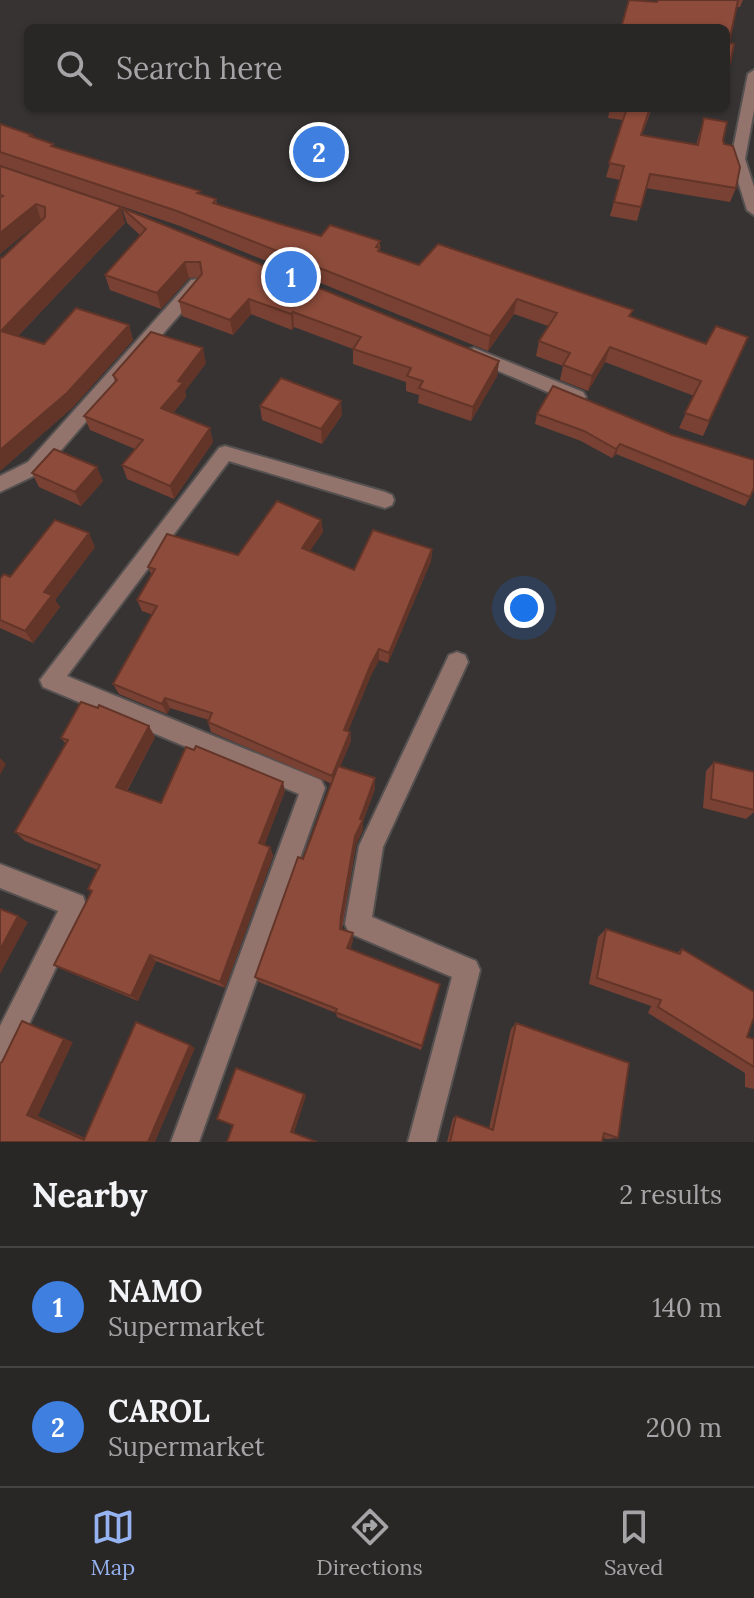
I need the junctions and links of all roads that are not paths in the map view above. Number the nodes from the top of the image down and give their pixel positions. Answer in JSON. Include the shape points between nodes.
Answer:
{"nodes":[{"id":1,"x":754,"y":74,"type":"edge"},
{"id":2,"x":738,"y":159,"type":"junction"},
{"id":3,"x":754,"y":162,"type":"edge"},
{"id":4,"x":754,"y":210,"type":"edge"},
{"id":5,"x":197,"y":284,"type":"edge"},
{"id":6,"x":454,"y":346,"type":"edge"},
{"id":7,"x":587,"y":401,"type":"edge"},
{"id":8,"x":0,"y":485,"type":"edge"},
{"id":9,"x":385,"y":500,"type":"dead end"},
{"id":10,"x":457,"y":662,"type":"dead end"},
{"id":11,"x":0,"y":876,"type":"edge"},
{"id":12,"x":0,"y":1054,"type":"edge"},
{"id":13,"x":185,"y":1142,"type":"edge"},
{"id":14,"x":422,"y":1142,"type":"edge"}],
"edges":[{"from":1,"to":2,"type":"street"},
{"from":2,"to":3,"type":"street"},
{"from":2,"to":4,"type":"street"},
{"from":5,"to":8,"type":"street","via":[[35,467]]},
{"from":6,"to":7,"type":"street"},
{"from":9,"to":13,"type":"street","via":[[225,453],[51,680],[313,788]]},
{"from":10,"to":14,"type":"street","via":[[371,846],[358,924],[467,970]]},
{"from":11,"to":12,"type":"street","via":[[74,905]]}]}
